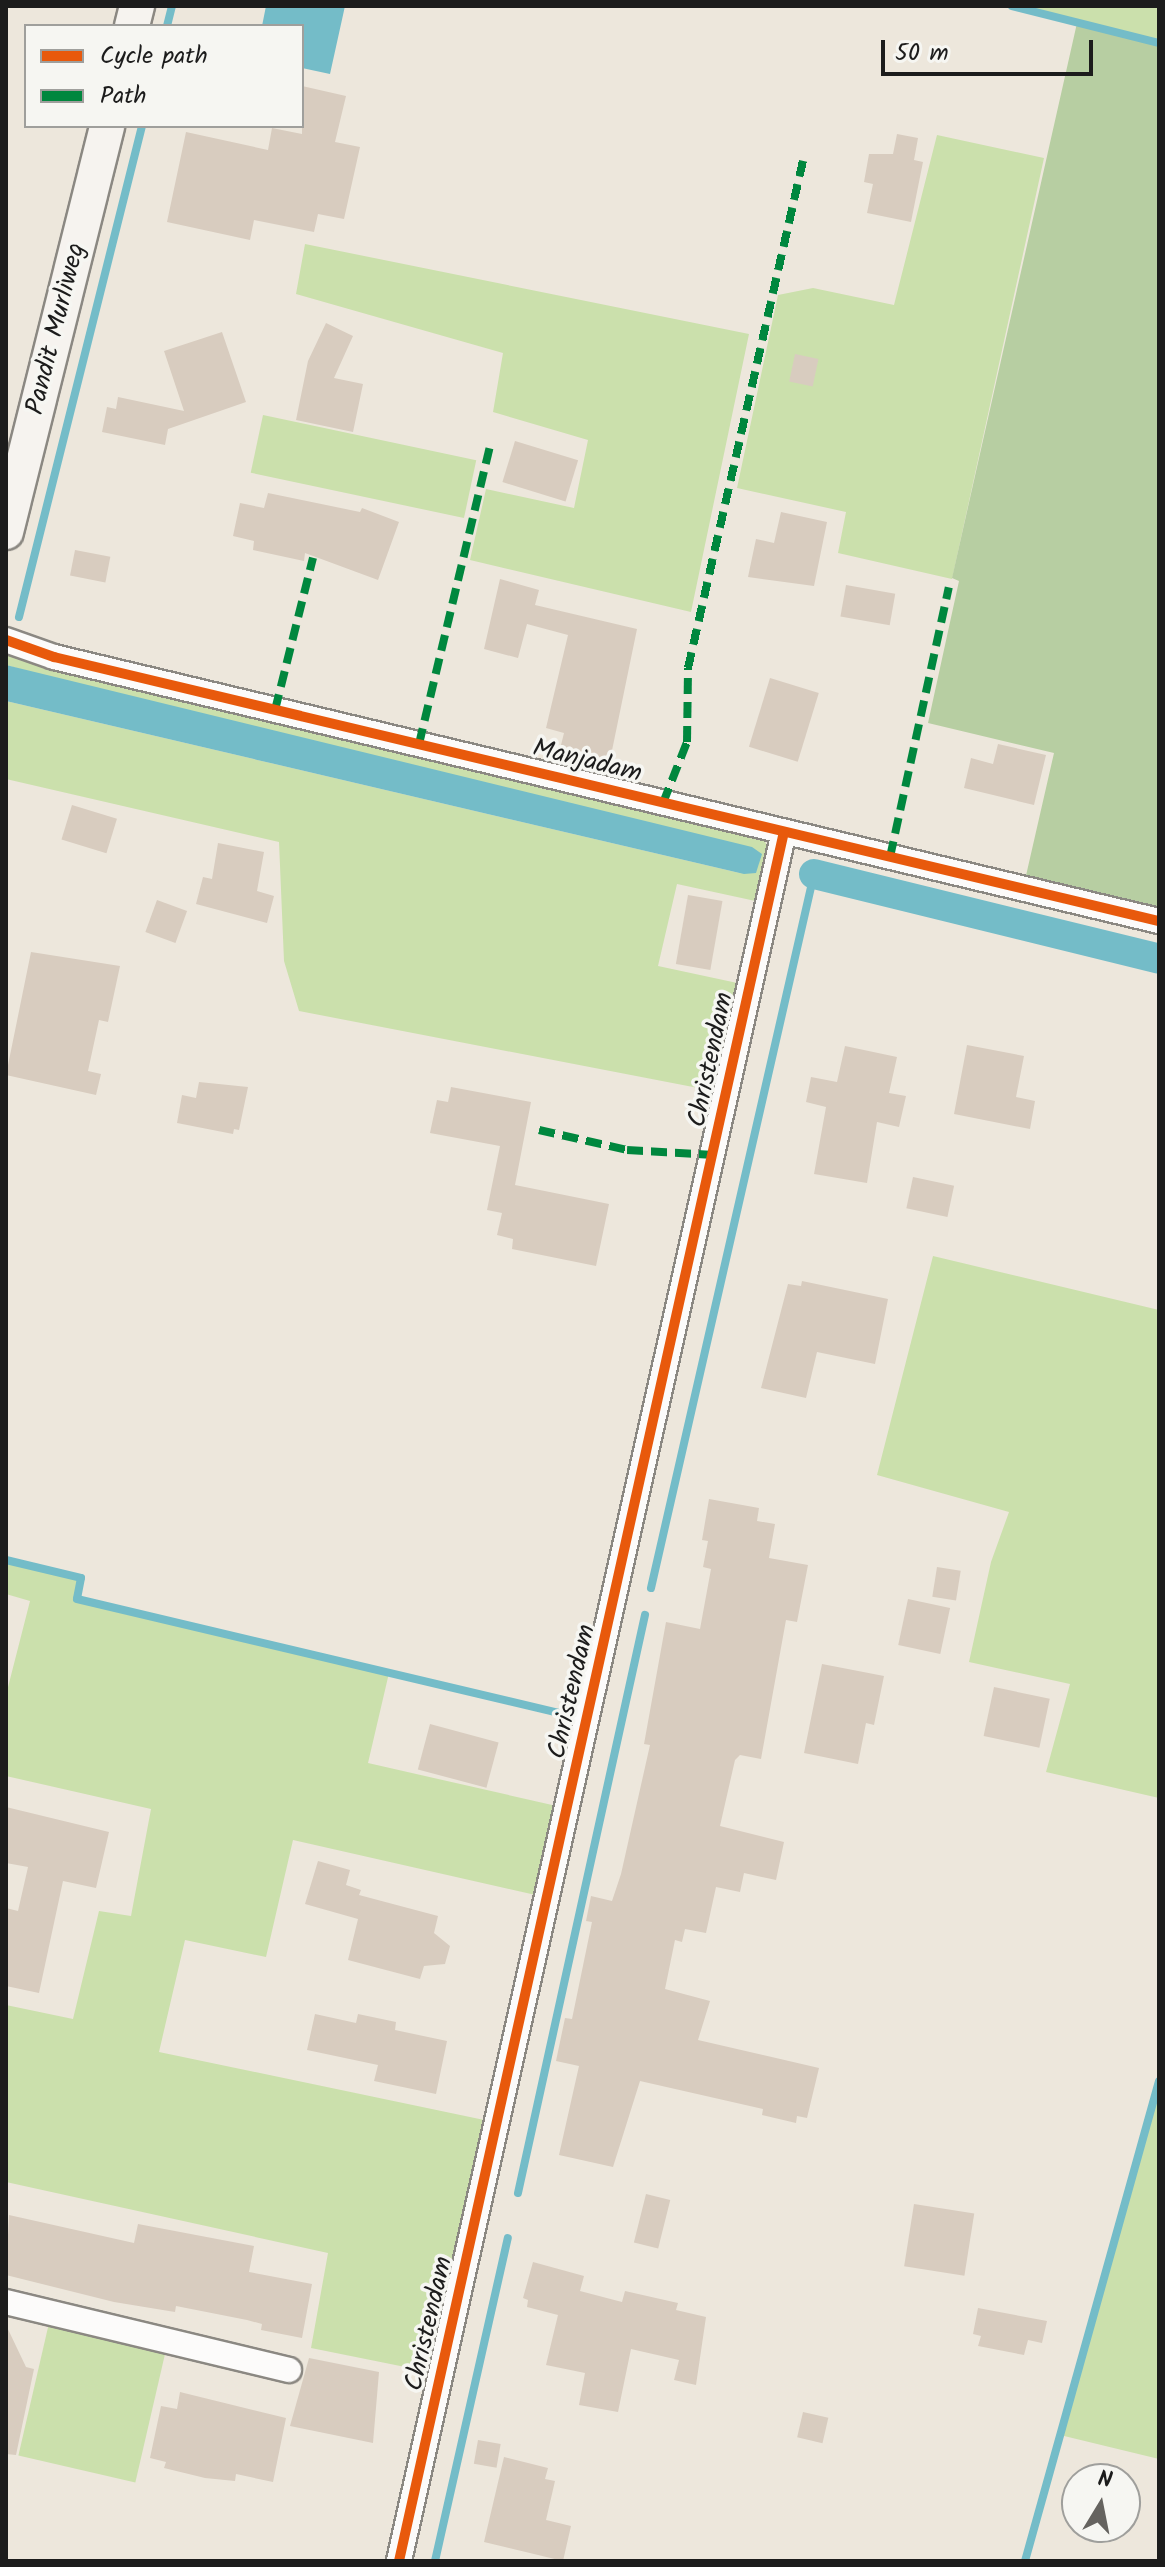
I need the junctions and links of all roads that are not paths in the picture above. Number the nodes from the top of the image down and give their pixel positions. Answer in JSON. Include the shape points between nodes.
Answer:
{"nodes":[{"id":1,"x":107,"y":128,"type":"edge"},
{"id":2,"x":6,"y":532,"type":"edge"},
{"id":3,"x":6,"y":640,"type":"edge"},
{"id":4,"x":784,"y":832,"type":"junction"},
{"id":5,"x":1159,"y":921,"type":"edge"},
{"id":6,"x":6,"y":2302,"type":"edge"},
{"id":7,"x":289,"y":2370,"type":"dead end"},
{"id":8,"x":399,"y":2561,"type":"edge"}],
"edges":[{"from":1,"to":2,"type":"street","name":"Pandit Murliweg"},
{"from":3,"to":4,"type":"street","name":"Manjadam","via":[[54,657]]},
{"from":4,"to":5,"type":"street","name":"Manjadam"},
{"from":4,"to":8,"type":"street","name":"Christendam"},
{"from":6,"to":7,"type":"street"}]}
